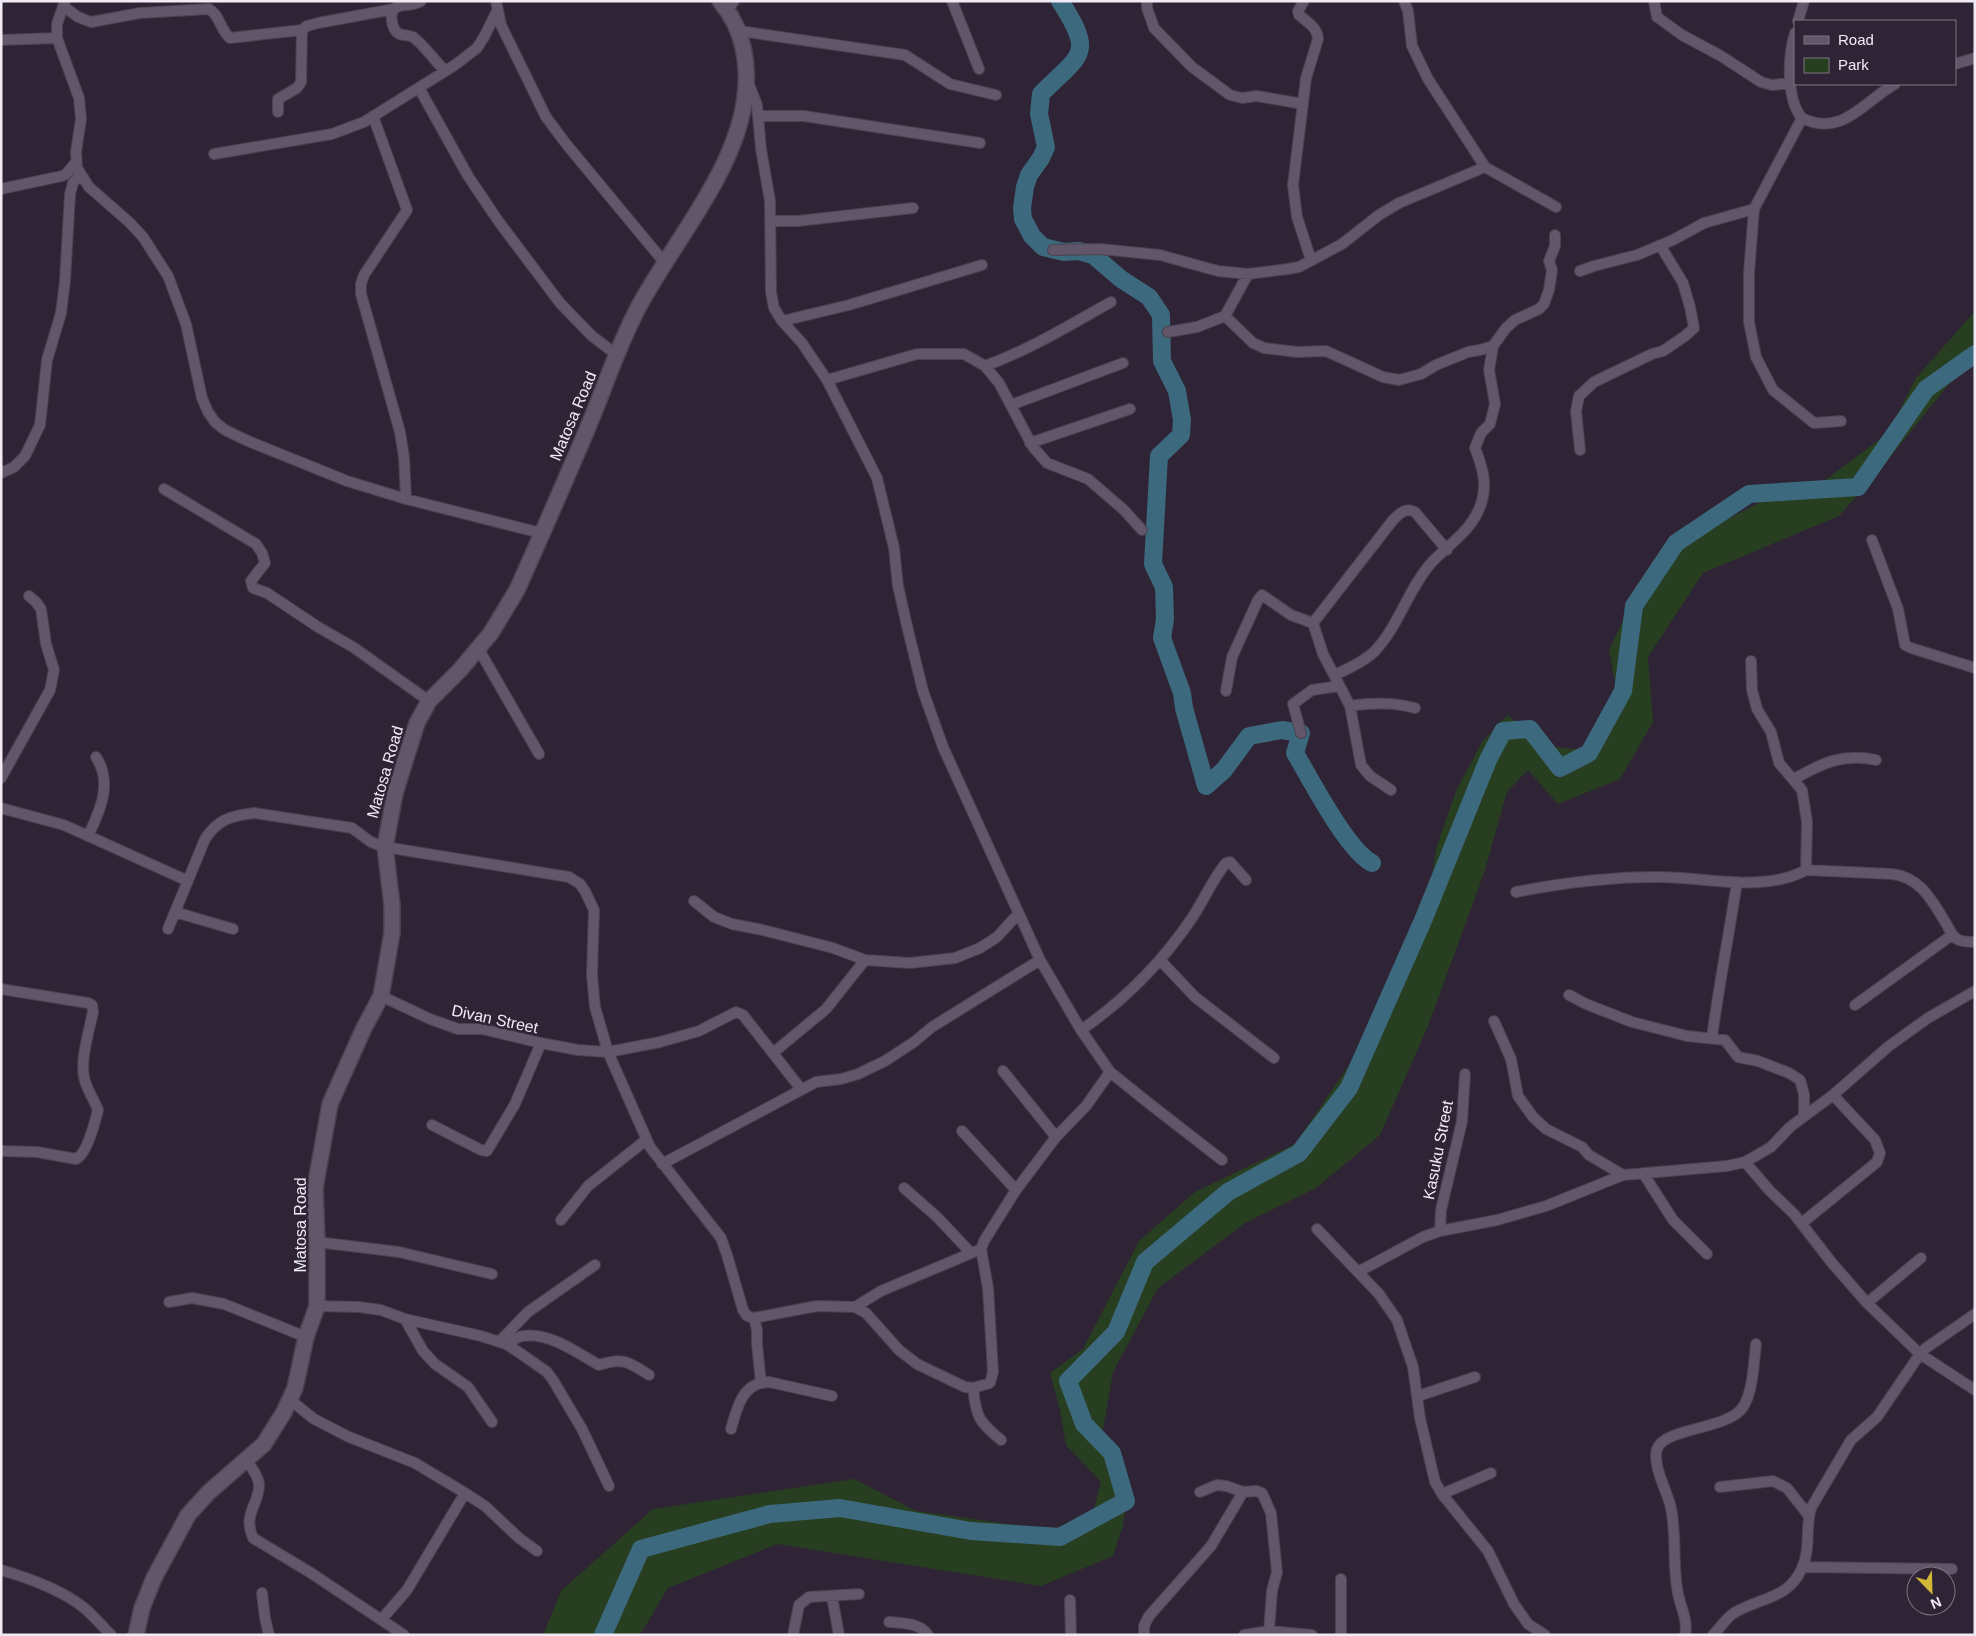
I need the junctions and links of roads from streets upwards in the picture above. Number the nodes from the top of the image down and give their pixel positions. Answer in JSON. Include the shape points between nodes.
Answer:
{"nodes":[{"id":1,"x":421,"y":1,"type":"edge"},
{"id":2,"x":952,"y":1,"type":"edge"},
{"id":3,"x":1148,"y":1,"type":"edge"},
{"id":4,"x":1304,"y":1,"type":"edge"},
{"id":5,"x":1404,"y":1,"type":"edge"},
{"id":6,"x":1654,"y":1,"type":"edge"},
{"id":7,"x":1804,"y":1,"type":"edge"},
{"id":8,"x":64,"y":4,"type":"edge"},
{"id":9,"x":728,"y":4,"type":"edge"},
{"id":10,"x":496,"y":6,"type":"edge"},
{"id":11,"x":394,"y":9,"type":"junction"},
{"id":12,"x":1798,"y":20,"type":"edge"},
{"id":13,"x":302,"y":30,"type":"junction"},
{"id":14,"x":740,"y":32,"type":"junction"},
{"id":15,"x":1794,"y":36,"type":"edge"},
{"id":16,"x":57,"y":38,"type":"junction"},
{"id":17,"x":1,"y":40,"type":"edge"},
{"id":18,"x":1975,"y":58,"type":"edge"},
{"id":19,"x":1956,"y":64,"type":"edge"},
{"id":20,"x":979,"y":69,"type":"dead end"},
{"id":21,"x":445,"y":71,"type":"junction"},
{"id":22,"x":747,"y":79,"type":"junction"},
{"id":23,"x":1791,"y":83,"type":"junction"},
{"id":24,"x":1894,"y":85,"type":"edge"},
{"id":25,"x":419,"y":88,"type":"junction"},
{"id":26,"x":996,"y":95,"type":"dead end"},
{"id":27,"x":1303,"y":104,"type":"junction"},
{"id":28,"x":278,"y":112,"type":"dead end"},
{"id":29,"x":374,"y":116,"type":"junction"},
{"id":30,"x":758,"y":116,"type":"junction"},
{"id":31,"x":1802,"y":118,"type":"junction"},
{"id":32,"x":980,"y":143,"type":"dead end"},
{"id":33,"x":214,"y":154,"type":"dead end"},
{"id":34,"x":76,"y":162,"type":"junction"},
{"id":35,"x":1486,"y":167,"type":"junction"},
{"id":36,"x":80,"y":174,"type":"junction"},
{"id":37,"x":1,"y":189,"type":"edge"},
{"id":38,"x":1556,"y":207,"type":"dead end"},
{"id":39,"x":913,"y":208,"type":"dead end"},
{"id":40,"x":1754,"y":209,"type":"junction"},
{"id":41,"x":770,"y":221,"type":"junction"},
{"id":42,"x":1555,"y":235,"type":"dead end"},
{"id":43,"x":1660,"y":245,"type":"junction"},
{"id":44,"x":1053,"y":250,"type":"dead end"},
{"id":45,"x":1311,"y":260,"type":"junction"},
{"id":46,"x":664,"y":262,"type":"junction"},
{"id":47,"x":982,"y":266,"type":"dead end"},
{"id":48,"x":1580,"y":271,"type":"dead end"},
{"id":49,"x":1248,"y":274,"type":"junction"},
{"id":50,"x":1111,"y":302,"type":"dead end"},
{"id":51,"x":1225,"y":316,"type":"junction"},
{"id":52,"x":782,"y":321,"type":"junction"},
{"id":53,"x":1168,"y":332,"type":"dead end"},
{"id":54,"x":1493,"y":346,"type":"junction"},
{"id":55,"x":617,"y":355,"type":"junction"},
{"id":56,"x":1123,"y":363,"type":"dead end"},
{"id":57,"x":985,"y":366,"type":"junction"},
{"id":58,"x":827,"y":380,"type":"junction"},
{"id":59,"x":1011,"y":405,"type":"junction"},
{"id":60,"x":1130,"y":409,"type":"dead end"},
{"id":61,"x":1841,"y":421,"type":"dead end"},
{"id":62,"x":1030,"y":443,"type":"junction"},
{"id":63,"x":1580,"y":450,"type":"dead end"},
{"id":64,"x":1,"y":473,"type":"edge"},
{"id":65,"x":164,"y":489,"type":"dead end"},
{"id":66,"x":406,"y":499,"type":"junction"},
{"id":67,"x":1142,"y":530,"type":"dead end"},
{"id":68,"x":541,"y":533,"type":"junction"},
{"id":69,"x":1872,"y":540,"type":"dead end"},
{"id":70,"x":1447,"y":550,"type":"junction"},
{"id":71,"x":29,"y":596,"type":"dead end"},
{"id":72,"x":1313,"y":623,"type":"junction"},
{"id":73,"x":478,"y":648,"type":"junction"},
{"id":74,"x":1751,"y":661,"type":"dead end"},
{"id":75,"x":1975,"y":668,"type":"edge"},
{"id":76,"x":1334,"y":675,"type":"junction"},
{"id":77,"x":1339,"y":686,"type":"junction"},
{"id":78,"x":1226,"y":692,"type":"dead end"},
{"id":79,"x":429,"y":701,"type":"junction"},
{"id":80,"x":1350,"y":706,"type":"junction"},
{"id":81,"x":1415,"y":708,"type":"dead end"},
{"id":82,"x":1301,"y":733,"type":"dead end"},
{"id":83,"x":539,"y":754,"type":"dead end"},
{"id":84,"x":96,"y":757,"type":"dead end"},
{"id":85,"x":1876,"y":760,"type":"dead end"},
{"id":86,"x":1,"y":778,"type":"edge"},
{"id":87,"x":1794,"y":780,"type":"junction"},
{"id":88,"x":1391,"y":790,"type":"dead end"},
{"id":89,"x":1,"y":808,"type":"edge"},
{"id":90,"x":88,"y":836,"type":"junction"},
{"id":91,"x":385,"y":847,"type":"junction"},
{"id":92,"x":1806,"y":870,"type":"junction"},
{"id":93,"x":1246,"y":880,"type":"dead end"},
{"id":94,"x":188,"y":881,"type":"junction"},
{"id":95,"x":1737,"y":882,"type":"junction"},
{"id":96,"x":1516,"y":892,"type":"dead end"},
{"id":97,"x":694,"y":901,"type":"dead end"},
{"id":98,"x":175,"y":912,"type":"junction"},
{"id":99,"x":1018,"y":914,"type":"junction"},
{"id":100,"x":233,"y":928,"type":"dead end"},
{"id":101,"x":168,"y":929,"type":"dead end"},
{"id":102,"x":1952,"y":935,"type":"junction"},
{"id":103,"x":1975,"y":942,"type":"edge"},
{"id":104,"x":865,"y":960,"type":"junction"},
{"id":105,"x":1040,"y":960,"type":"junction"},
{"id":106,"x":1160,"y":960,"type":"junction"},
{"id":107,"x":1,"y":988,"type":"edge"},
{"id":108,"x":1975,"y":991,"type":"edge"},
{"id":109,"x":1569,"y":995,"type":"dead end"},
{"id":110,"x":381,"y":996,"type":"junction"},
{"id":111,"x":1855,"y":1005,"type":"dead end"},
{"id":112,"x":1494,"y":1021,"type":"dead end"},
{"id":113,"x":1081,"y":1030,"type":"junction"},
{"id":114,"x":1712,"y":1038,"type":"junction"},
{"id":115,"x":541,"y":1044,"type":"junction"},
{"id":116,"x":608,"y":1052,"type":"junction"},
{"id":117,"x":773,"y":1053,"type":"junction"},
{"id":118,"x":1274,"y":1058,"type":"dead end"},
{"id":119,"x":1003,"y":1071,"type":"dead end"},
{"id":120,"x":1110,"y":1072,"type":"junction"},
{"id":121,"x":1464,"y":1074,"type":"dead end"},
{"id":122,"x":801,"y":1089,"type":"junction"},
{"id":123,"x":1833,"y":1095,"type":"junction"},
{"id":124,"x":1804,"y":1115,"type":"junction"},
{"id":125,"x":432,"y":1125,"type":"dead end"},
{"id":126,"x":962,"y":1131,"type":"dead end"},
{"id":127,"x":1056,"y":1137,"type":"junction"},
{"id":128,"x":646,"y":1140,"type":"junction"},
{"id":129,"x":1,"y":1151,"type":"edge"},
{"id":130,"x":1222,"y":1160,"type":"dead end"},
{"id":131,"x":1745,"y":1162,"type":"junction"},
{"id":132,"x":662,"y":1164,"type":"junction"},
{"id":133,"x":1643,"y":1173,"type":"junction"},
{"id":134,"x":1623,"y":1175,"type":"junction"},
{"id":135,"x":904,"y":1188,"type":"dead end"},
{"id":136,"x":1016,"y":1190,"type":"junction"},
{"id":137,"x":561,"y":1220,"type":"dead end"},
{"id":138,"x":1802,"y":1223,"type":"junction"},
{"id":139,"x":1317,"y":1229,"type":"dead end"},
{"id":140,"x":1440,"y":1231,"type":"junction"},
{"id":141,"x":317,"y":1242,"type":"junction"},
{"id":142,"x":976,"y":1251,"type":"junction"},
{"id":143,"x":1707,"y":1254,"type":"dead end"},
{"id":144,"x":1921,"y":1258,"type":"dead end"},
{"id":145,"x":595,"y":1266,"type":"dead end"},
{"id":146,"x":1358,"y":1272,"type":"junction"},
{"id":147,"x":492,"y":1274,"type":"dead end"},
{"id":148,"x":169,"y":1302,"type":"dead end"},
{"id":149,"x":1867,"y":1302,"type":"junction"},
{"id":150,"x":316,"y":1306,"type":"junction"},
{"id":151,"x":855,"y":1307,"type":"junction"},
{"id":152,"x":1975,"y":1314,"type":"edge"},
{"id":153,"x":754,"y":1318,"type":"junction"},
{"id":154,"x":405,"y":1319,"type":"junction"},
{"id":155,"x":306,"y":1337,"type":"junction"},
{"id":156,"x":503,"y":1343,"type":"junction"},
{"id":157,"x":1756,"y":1344,"type":"dead end"},
{"id":158,"x":1920,"y":1354,"type":"junction"},
{"id":159,"x":650,"y":1376,"type":"dead end"},
{"id":160,"x":1475,"y":1376,"type":"dead end"},
{"id":161,"x":761,"y":1383,"type":"junction"},
{"id":162,"x":974,"y":1388,"type":"junction"},
{"id":163,"x":1975,"y":1390,"type":"edge"},
{"id":164,"x":832,"y":1396,"type":"dead end"},
{"id":165,"x":1418,"y":1396,"type":"junction"},
{"id":166,"x":289,"y":1399,"type":"junction"},
{"id":167,"x":492,"y":1422,"type":"dead end"},
{"id":168,"x":731,"y":1429,"type":"dead end"},
{"id":169,"x":1002,"y":1440,"type":"dead end"},
{"id":170,"x":246,"y":1460,"type":"junction"},
{"id":171,"x":1491,"y":1473,"type":"dead end"},
{"id":172,"x":609,"y":1486,"type":"dead end"},
{"id":173,"x":1720,"y":1487,"type":"dead end"},
{"id":174,"x":1200,"y":1492,"type":"dead end"},
{"id":175,"x":1243,"y":1492,"type":"junction"},
{"id":176,"x":465,"y":1493,"type":"junction"},
{"id":177,"x":1442,"y":1494,"type":"junction"},
{"id":178,"x":1809,"y":1516,"type":"junction"},
{"id":179,"x":537,"y":1551,"type":"dead end"},
{"id":180,"x":1803,"y":1568,"type":"junction"},
{"id":181,"x":1906,"y":1569,"type":"edge"},
{"id":182,"x":1,"y":1570,"type":"edge"},
{"id":183,"x":1341,"y":1579,"type":"dead end"},
{"id":184,"x":262,"y":1593,"type":"dead end"},
{"id":185,"x":859,"y":1594,"type":"dead end"},
{"id":186,"x":832,"y":1597,"type":"junction"},
{"id":187,"x":1070,"y":1600,"type":"dead end"},
{"id":188,"x":381,"y":1620,"type":"junction"},
{"id":189,"x":889,"y":1622,"type":"dead end"},
{"id":190,"x":1270,"y":1631,"type":"junction"},
{"id":191,"x":1536,"y":1633,"type":"edge"},
{"id":192,"x":1299,"y":1634,"type":"edge"},
{"id":193,"x":111,"y":1635,"type":"edge"},
{"id":194,"x":136,"y":1635,"type":"edge"},
{"id":195,"x":269,"y":1635,"type":"edge"},
{"id":196,"x":404,"y":1635,"type":"edge"},
{"id":197,"x":793,"y":1635,"type":"edge"},
{"id":198,"x":839,"y":1635,"type":"edge"},
{"id":199,"x":928,"y":1635,"type":"edge"},
{"id":200,"x":1071,"y":1635,"type":"edge"},
{"id":201,"x":1144,"y":1635,"type":"edge"},
{"id":202,"x":1244,"y":1635,"type":"edge"},
{"id":203,"x":1312,"y":1635,"type":"edge"},
{"id":204,"x":1341,"y":1635,"type":"edge"},
{"id":205,"x":1685,"y":1635,"type":"edge"},
{"id":206,"x":1713,"y":1635,"type":"edge"}],
"edges":[{"from":1,"to":11,"type":"street"},
{"from":2,"to":20,"type":"street"},
{"from":3,"to":27,"type":"street","via":[[1154,28],[1192,67],[1230,95]]},
{"from":4,"to":27,"type":"street","via":[[1299,15],[1315,29],[1318,39],[1306,78]]},
{"from":5,"to":35,"type":"street","via":[[1412,46],[1428,79]]},
{"from":6,"to":23,"type":"street","via":[[1658,17],[1682,35],[1761,82],[1772,85]]},
{"from":7,"to":12,"type":"street"},
{"from":8,"to":13,"type":"street","via":[[78,17],[91,22],[140,13],[209,9],[216,14],[230,38]]},
{"from":8,"to":16,"type":"street"},
{"from":9,"to":14,"type":"street","name":"Matosa Road"},
{"from":10,"to":21,"type":"street","via":[[477,48]]},
{"from":10,"to":46,"type":"street","via":[[501,25],[546,117]]},
{"from":11,"to":13,"type":"street","via":[[318,23]]},
{"from":11,"to":21,"type":"street","via":[[392,16],[397,32],[413,37]]},
{"from":13,"to":28,"type":"street","via":[[301,82],[297,88],[278,98]]},
{"from":14,"to":22,"type":"street","name":"Matosa Road"},
{"from":14,"to":26,"type":"street","via":[[905,54],[950,84]]},
{"from":15,"to":23,"type":"street"},
{"from":16,"to":17,"type":"street"},
{"from":16,"to":34,"type":"street","via":[[79,98],[81,119]]},
{"from":18,"to":19,"type":"street"},
{"from":21,"to":25,"type":"street"},
{"from":22,"to":30,"type":"street"},
{"from":22,"to":46,"type":"street","name":"Matosa Road","via":[[737,134],[720,174]]},
{"from":23,"to":31,"type":"street","via":[[1795,106]]},
{"from":24,"to":31,"type":"street","via":[[1847,119],[1830,124]]},
{"from":25,"to":29,"type":"street"},
{"from":25,"to":55,"type":"street","via":[[468,176],[505,229],[560,303],[592,336]]},
{"from":27,"to":45,"type":"street","via":[[1293,196]]},
{"from":29,"to":33,"type":"street","via":[[332,134]]},
{"from":29,"to":66,"type":"street","via":[[407,210],[364,275],[361,294],[400,432]]},
{"from":30,"to":32,"type":"street","via":[[804,116]]},
{"from":30,"to":41,"type":"street"},
{"from":31,"to":40,"type":"street"},
{"from":34,"to":36,"type":"street"},
{"from":34,"to":37,"type":"street","via":[[62,176]]},
{"from":35,"to":38,"type":"street"},
{"from":35,"to":45,"type":"street","via":[[1398,203],[1342,244]]},
{"from":36,"to":64,"type":"street","via":[[70,194],[61,314],[46,360],[40,425],[26,456]]},
{"from":36,"to":66,"type":"street","via":[[89,187],[143,237],[168,276],[186,324],[202,398],[216,422],[248,441],[347,481]]},
{"from":39,"to":41,"type":"street","via":[[798,221]]},
{"from":40,"to":43,"type":"street","via":[[1704,223]]},
{"from":40,"to":61,"type":"street","via":[[1749,322],[1756,358],[1773,390],[1814,423]]},
{"from":41,"to":52,"type":"street","via":[[771,292],[774,308]]},
{"from":42,"to":54,"type":"street","via":[[1549,290],[1544,304],[1515,320]]},
{"from":43,"to":48,"type":"street"},
{"from":43,"to":63,"type":"street","via":[[1683,283],[1694,328],[1663,350],[1594,382],[1579,396],[1576,411]]},
{"from":44,"to":49,"type":"street","via":[[1100,249],[1160,255]]},
{"from":45,"to":49,"type":"street","via":[[1299,267]]},
{"from":46,"to":55,"type":"street","name":"Matosa Road"},
{"from":47,"to":52,"type":"street"},
{"from":49,"to":51,"type":"street"},
{"from":50,"to":57,"type":"street","via":[[1039,343]]},
{"from":51,"to":53,"type":"street","via":[[1197,327]]},
{"from":51,"to":54,"type":"street","via":[[1253,343],[1264,348],[1326,351],[1383,378],[1399,380],[1422,374],[1460,354]]},
{"from":52,"to":58,"type":"street","via":[[802,343]]},
{"from":54,"to":70,"type":"street","via":[[1489,370],[1495,404],[1490,424],[1481,433],[1475,448],[1484,476],[1481,504]]},
{"from":55,"to":68,"type":"street","name":"Matosa Road"},
{"from":56,"to":59,"type":"street"},
{"from":57,"to":58,"type":"street","via":[[964,354],[916,354]]},
{"from":57,"to":59,"type":"street"},
{"from":58,"to":99,"type":"street","via":[[877,478],[894,548],[907,626],[937,731]]},
{"from":59,"to":62,"type":"street"},
{"from":60,"to":62,"type":"street"},
{"from":62,"to":67,"type":"street","via":[[1047,463],[1088,479]]},
{"from":65,"to":79,"type":"street","via":[[256,544],[265,563],[252,581],[253,588],[267,593],[318,628],[353,647]]},
{"from":66,"to":68,"type":"street"},
{"from":68,"to":73,"type":"street","name":"Matosa Road","via":[[517,590]]},
{"from":69,"to":75,"type":"street","via":[[1898,609],[1905,645]]},
{"from":70,"to":72,"type":"street","via":[[1415,512],[1405,510],[1393,520]]},
{"from":70,"to":76,"type":"street","via":[[1433,561],[1415,585],[1382,643],[1360,662]]},
{"from":71,"to":86,"type":"street","via":[[40,609],[54,670],[53,681]]},
{"from":72,"to":76,"type":"street"},
{"from":72,"to":78,"type":"street","via":[[1291,615],[1262,595],[1236,646]]},
{"from":73,"to":79,"type":"street","name":"Matosa Road"},
{"from":73,"to":83,"type":"street"},
{"from":74,"to":87,"type":"street","via":[[1752,690],[1757,708],[1771,732],[1779,762]]},
{"from":76,"to":77,"type":"street"},
{"from":77,"to":80,"type":"street"},
{"from":77,"to":82,"type":"street","via":[[1312,690],[1293,704]]},
{"from":79,"to":91,"type":"street","name":"Matosa Road","via":[[417,723],[394,793]]},
{"from":80,"to":81,"type":"street","via":[[1377,703]]},
{"from":80,"to":88,"type":"street","via":[[1361,765],[1370,776]]},
{"from":84,"to":90,"type":"street","via":[[104,776],[104,790]]},
{"from":85,"to":87,"type":"street","via":[[1861,757],[1821,764]]},
{"from":87,"to":92,"type":"street","via":[[1802,790],[1807,822]]},
{"from":89,"to":90,"type":"street","via":[[64,825]]},
{"from":90,"to":94,"type":"street"},
{"from":91,"to":94,"type":"street","via":[[371,842],[352,828],[246,814],[211,828]]},
{"from":91,"to":110,"type":"street","name":"Matosa Road","via":[[392,933]]},
{"from":91,"to":116,"type":"street","via":[[569,877],[580,884],[594,910],[592,975],[596,1007]]},
{"from":92,"to":95,"type":"street","via":[[1794,876],[1760,882]]},
{"from":92,"to":102,"type":"street","via":[[1906,875],[1933,902]]},
{"from":93,"to":106,"type":"street","via":[[1230,862],[1226,863]]},
{"from":94,"to":98,"type":"street"},
{"from":95,"to":96,"type":"street","via":[[1657,876],[1605,878]]},
{"from":95,"to":114,"type":"street"},
{"from":97,"to":104,"type":"street","via":[[714,917],[732,924],[833,948]]},
{"from":98,"to":100,"type":"street"},
{"from":98,"to":101,"type":"street"},
{"from":99,"to":104,"type":"street","via":[[997,937],[955,958],[910,963]]},
{"from":99,"to":105,"type":"street"},
{"from":102,"to":103,"type":"street","via":[[1958,940]]},
{"from":102,"to":111,"type":"street"},
{"from":104,"to":117,"type":"street","via":[[826,1009]]},
{"from":105,"to":113,"type":"street"},
{"from":105,"to":122,"type":"street","via":[[932,1027],[885,1061],[858,1074],[816,1082]]},
{"from":106,"to":113,"type":"street","via":[[1129,993]]},
{"from":106,"to":118,"type":"street","via":[[1195,997]]},
{"from":107,"to":129,"type":"street","via":[[92,1005],[83,1074],[98,1110],[89,1139],[76,1159],[37,1152]]},
{"from":108,"to":123,"type":"street","via":[[1928,1018],[1889,1046]]},
{"from":109,"to":114,"type":"street","via":[[1632,1022],[1687,1036]]},
{"from":110,"to":115,"type":"street","name":"Divan Street","via":[[458,1029],[482,1029]]},
{"from":110,"to":141,"type":"street","name":"Matosa Road","via":[[330,1104],[316,1174]]},
{"from":112,"to":134,"type":"street","via":[[1510,1059],[1518,1096],[1533,1117],[1546,1129],[1582,1146],[1589,1155]]},
{"from":113,"to":120,"type":"street"},
{"from":114,"to":124,"type":"street","via":[[1724,1040],[1738,1056],[1789,1073],[1800,1080]]},
{"from":115,"to":116,"type":"street","name":"Divan Street"},
{"from":115,"to":125,"type":"street","via":[[515,1104],[487,1151]]},
{"from":116,"to":117,"type":"street","name":"Divan Street","via":[[699,1030],[736,1012],[743,1015]]},
{"from":116,"to":128,"type":"street"},
{"from":117,"to":122,"type":"street"},
{"from":119,"to":127,"type":"street"},
{"from":120,"to":127,"type":"street","via":[[1086,1106]]},
{"from":120,"to":130,"type":"street"},
{"from":121,"to":140,"type":"street","name":"Kasuku Street","via":[[1462,1122],[1441,1210]]},
{"from":122,"to":132,"type":"street"},
{"from":123,"to":124,"type":"street"},
{"from":123,"to":138,"type":"street","via":[[1875,1140],[1880,1153],[1877,1162]]},
{"from":124,"to":131,"type":"street","via":[[1770,1146]]},
{"from":126,"to":136,"type":"street"},
{"from":127,"to":136,"type":"street"},
{"from":128,"to":132,"type":"street"},
{"from":128,"to":137,"type":"street","via":[[588,1186]]},
{"from":131,"to":133,"type":"street"},
{"from":131,"to":138,"type":"street"},
{"from":132,"to":153,"type":"street","via":[[721,1238],[743,1310],[746,1316]]},
{"from":133,"to":134,"type":"street"},
{"from":133,"to":143,"type":"street","via":[[1673,1220]]},
{"from":134,"to":140,"type":"street","via":[[1546,1206]]},
{"from":135,"to":142,"type":"street"},
{"from":136,"to":142,"type":"street"},
{"from":138,"to":149,"type":"street"},
{"from":139,"to":146,"type":"street"},
{"from":140,"to":146,"type":"street"},
{"from":141,"to":147,"type":"street","via":[[399,1252]]},
{"from":141,"to":150,"type":"street","name":"Matosa Road"},
{"from":142,"to":151,"type":"street","via":[[881,1291]]},
{"from":142,"to":162,"type":"street","via":[[988,1288],[993,1372],[990,1383]]},
{"from":144,"to":149,"type":"street"},
{"from":145,"to":156,"type":"street","via":[[528,1312]]},
{"from":146,"to":165,"type":"street","via":[[1397,1320],[1413,1367]]},
{"from":148,"to":155,"type":"street","via":[[192,1298],[224,1304]]},
{"from":149,"to":158,"type":"street"},
{"from":150,"to":154,"type":"street","via":[[381,1310]]},
{"from":150,"to":155,"type":"street","name":"Matosa Road"},
{"from":151,"to":153,"type":"street","via":[[817,1306]]},
{"from":151,"to":162,"type":"street","via":[[866,1313],[899,1350],[917,1364]]},
{"from":152,"to":158,"type":"street"},
{"from":153,"to":161,"type":"street"},
{"from":154,"to":156,"type":"street"},
{"from":154,"to":167,"type":"street","via":[[423,1351],[435,1364],[468,1387]]},
{"from":155,"to":166,"type":"street","name":"Matosa Road","via":[[295,1388]]},
{"from":156,"to":159,"type":"street","via":[[523,1336],[548,1338],[599,1365],[614,1360],[629,1362]]},
{"from":156,"to":172,"type":"street","via":[[547,1372],[553,1380],[582,1429]]},
{"from":157,"to":205,"type":"street","via":[[1749,1393],[1743,1408],[1720,1422],[1673,1436],[1658,1446],[1656,1452],[1674,1525],[1675,1581],[1686,1620]]},
{"from":158,"to":163,"type":"street"},
{"from":158,"to":178,"type":"street","via":[[1877,1417],[1851,1440]]},
{"from":160,"to":165,"type":"street"},
{"from":161,"to":164,"type":"street"},
{"from":161,"to":168,"type":"street","via":[[755,1384],[741,1399]]},
{"from":162,"to":169,"type":"street","via":[[976,1415]]},
{"from":165,"to":177,"type":"street","via":[[1424,1439]]},
{"from":166,"to":170,"type":"street","name":"Matosa Road","via":[[264,1444]]},
{"from":166,"to":176,"type":"street","via":[[314,1419],[349,1437],[415,1463]]},
{"from":170,"to":188,"type":"street","via":[[259,1484],[249,1528],[253,1538]]},
{"from":170,"to":194,"type":"street","name":"Matosa Road","via":[[188,1515],[154,1578]]},
{"from":171,"to":177,"type":"street"},
{"from":173,"to":178,"type":"street","via":[[1773,1481],[1787,1488]]},
{"from":174,"to":175,"type":"street","via":[[1217,1485]]},
{"from":175,"to":190,"type":"street","via":[[1262,1493],[1271,1513],[1277,1572],[1272,1591]]},
{"from":175,"to":201,"type":"street","via":[[1211,1546],[1149,1616]]},
{"from":176,"to":179,"type":"street"},
{"from":176,"to":188,"type":"street","via":[[407,1590]]},
{"from":177,"to":191,"type":"street","via":[[1488,1551],[1514,1604]]},
{"from":178,"to":180,"type":"street"},
{"from":180,"to":181,"type":"street"},
{"from":180,"to":206,"type":"street","via":[[1789,1588],[1735,1613]]},
{"from":182,"to":193,"type":"street","via":[[65,1596]]},
{"from":183,"to":204,"type":"street"},
{"from":184,"to":195,"type":"street"},
{"from":185,"to":186,"type":"street"},
{"from":186,"to":197,"type":"street","via":[[809,1597],[802,1601]]},
{"from":186,"to":198,"type":"street"},
{"from":187,"to":200,"type":"street"},
{"from":188,"to":196,"type":"street"},
{"from":189,"to":199,"type":"street","via":[[924,1628]]},
{"from":190,"to":192,"type":"street"},
{"from":190,"to":202,"type":"street"},
{"from":192,"to":203,"type":"street"}]}
